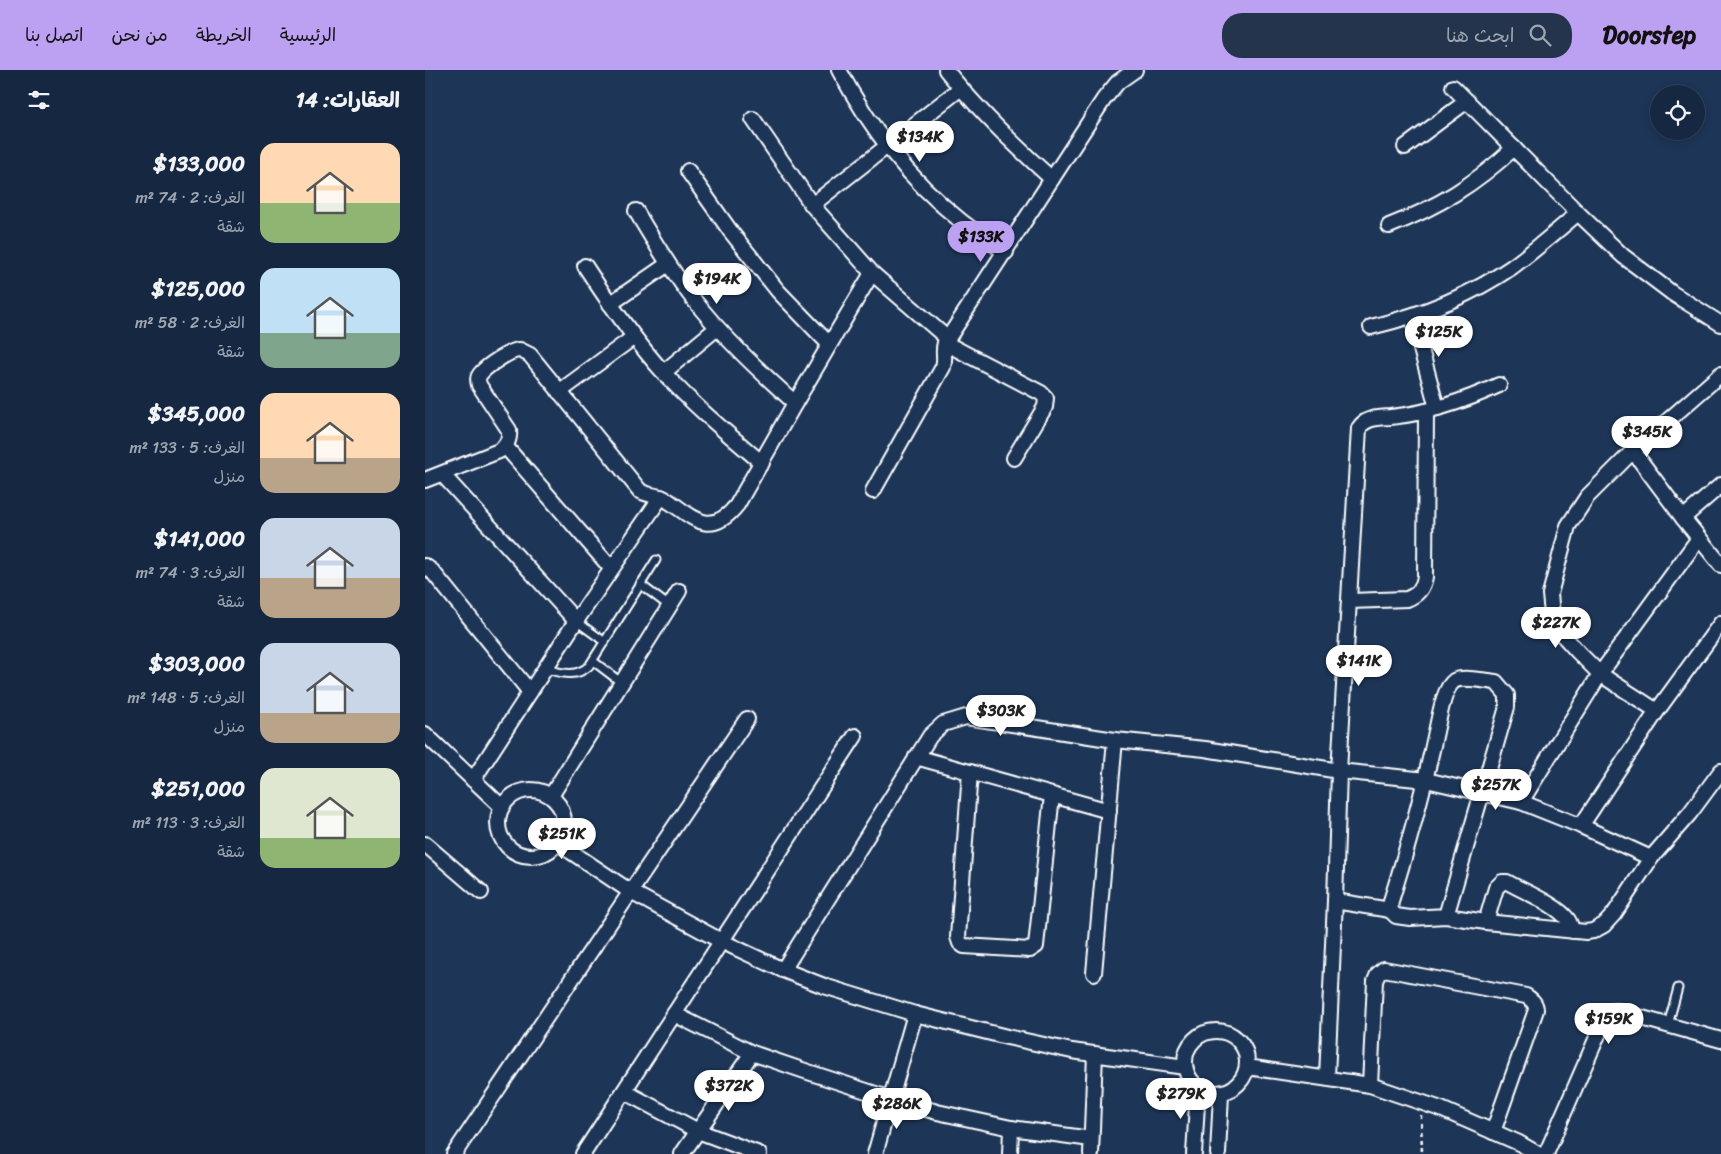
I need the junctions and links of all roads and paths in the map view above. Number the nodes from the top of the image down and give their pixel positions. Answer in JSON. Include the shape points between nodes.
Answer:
{"nodes":[{"id":1,"x":839,"y":70,"type":"edge"},
{"id":2,"x":946,"y":70,"type":"edge"},
{"id":3,"x":1135,"y":70,"type":"edge"},
{"id":4,"x":1453,"y":86,"type":"dead end"},
{"id":5,"x":961,"y":88,"type":"junction"},
{"id":6,"x":1467,"y":101,"type":"junction"},
{"id":7,"x":753,"y":119,"type":"dead end"},
{"id":8,"x":886,"y":147,"type":"junction"},
{"id":9,"x":1405,"y":147,"type":"dead end"},
{"id":10,"x":1514,"y":148,"type":"junction"},
{"id":11,"x":688,"y":171,"type":"dead end"},
{"id":12,"x":1052,"y":179,"type":"junction"},
{"id":13,"x":811,"y":205,"type":"junction"},
{"id":14,"x":636,"y":212,"type":"dead end"},
{"id":15,"x":1578,"y":214,"type":"junction"},
{"id":16,"x":1389,"y":226,"type":"dead end"},
{"id":17,"x":1006,"y":252,"type":"junction"},
{"id":18,"x":668,"y":264,"type":"junction"},
{"id":19,"x":585,"y":266,"type":"dead end"},
{"id":20,"x":871,"y":272,"type":"junction"},
{"id":21,"x":610,"y":304,"type":"junction"},
{"id":22,"x":1412,"y":316,"type":"junction"},
{"id":23,"x":1721,"y":324,"type":"edge"},
{"id":24,"x":1371,"y":327,"type":"dead end"},
{"id":25,"x":717,"y":328,"type":"junction"},
{"id":26,"x":634,"y":337,"type":"junction"},
{"id":27,"x":947,"y":341,"type":"junction"},
{"id":28,"x":829,"y":344,"type":"junction"},
{"id":29,"x":664,"y":372,"type":"junction"},
{"id":30,"x":1721,"y":374,"type":"edge"},
{"id":31,"x":1499,"y":385,"type":"dead end"},
{"id":32,"x":559,"y":392,"type":"junction"},
{"id":33,"x":795,"y":403,"type":"junction"},
{"id":34,"x":1431,"y":410,"type":"junction"},
{"id":35,"x":505,"y":446,"type":"junction"},
{"id":36,"x":1633,"y":451,"type":"junction"},
{"id":37,"x":1014,"y":458,"type":"dead end"},
{"id":38,"x":762,"y":463,"type":"junction"},
{"id":39,"x":442,"y":474,"type":"junction"},
{"id":40,"x":425,"y":480,"type":"edge"},
{"id":41,"x":1721,"y":485,"type":"edge"},
{"id":42,"x":873,"y":491,"type":"dead end"},
{"id":43,"x":661,"y":497,"type":"junction"},
{"id":44,"x":1683,"y":518,"type":"junction"},
{"id":45,"x":1699,"y":538,"type":"junction"},
{"id":46,"x":656,"y":560,"type":"dead end"},
{"id":47,"x":1721,"y":565,"type":"edge"},
{"id":48,"x":425,"y":566,"type":"edge"},
{"id":49,"x":611,"y":568,"type":"junction"},
{"id":50,"x":640,"y":584,"type":"junction"},
{"id":51,"x":679,"y":591,"type":"dead end"},
{"id":52,"x":1350,"y":601,"type":"junction"},
{"id":53,"x":669,"y":606,"type":"junction"},
{"id":54,"x":576,"y":621,"type":"junction"},
{"id":55,"x":1721,"y":623,"type":"edge"},
{"id":56,"x":605,"y":642,"type":"junction"},
{"id":57,"x":593,"y":661,"type":"junction"},
{"id":58,"x":545,"y":668,"type":"junction"},
{"id":59,"x":1600,"y":674,"type":"junction"},
{"id":60,"x":622,"y":683,"type":"junction"},
{"id":61,"x":530,"y":692,"type":"junction"},
{"id":62,"x":1657,"y":711,"type":"junction"},
{"id":63,"x":747,"y":718,"type":"dead end"},
{"id":64,"x":425,"y":734,"type":"edge"},
{"id":65,"x":855,"y":736,"type":"dead end"},
{"id":66,"x":1115,"y":740,"type":"junction"},
{"id":67,"x":916,"y":757,"type":"junction"},
{"id":68,"x":1339,"y":771,"type":"junction"},
{"id":69,"x":1721,"y":771,"type":"edge"},
{"id":70,"x":970,"y":772,"type":"junction"},
{"id":71,"x":473,"y":780,"type":"junction"},
{"id":72,"x":1426,"y":780,"type":"junction"},
{"id":73,"x":1483,"y":793,"type":"junction"},
{"id":74,"x":1052,"y":795,"type":"junction"},
{"id":75,"x":551,"y":796,"type":"junction"},
{"id":76,"x":1521,"y":802,"type":"junction"},
{"id":77,"x":501,"y":807,"type":"junction"},
{"id":78,"x":1109,"y":810,"type":"junction"},
{"id":79,"x":1581,"y":826,"type":"junction"},
{"id":80,"x":558,"y":843,"type":"junction"},
{"id":81,"x":425,"y":844,"type":"edge"},
{"id":82,"x":1651,"y":858,"type":"junction"},
{"id":83,"x":481,"y":892,"type":"dead end"},
{"id":84,"x":631,"y":892,"type":"junction"},
{"id":85,"x":1335,"y":901,"type":"junction"},
{"id":86,"x":1390,"y":910,"type":"junction"},
{"id":87,"x":1446,"y":916,"type":"junction"},
{"id":88,"x":1486,"y":922,"type":"junction"},
{"id":89,"x":1573,"y":931,"type":"junction"},
{"id":90,"x":721,"y":940,"type":"junction"},
{"id":91,"x":783,"y":970,"type":"junction"},
{"id":92,"x":1094,"y":973,"type":"dead end"},
{"id":93,"x":1678,"y":988,"type":"dead end"},
{"id":94,"x":674,"y":1014,"type":"junction"},
{"id":95,"x":915,"y":1014,"type":"junction"},
{"id":96,"x":1668,"y":1025,"type":"junction"},
{"id":97,"x":1721,"y":1040,"type":"edge"},
{"id":98,"x":752,"y":1053,"type":"junction"},
{"id":99,"x":1095,"y":1054,"type":"junction"},
{"id":100,"x":1185,"y":1067,"type":"junction"},
{"id":101,"x":1247,"y":1067,"type":"junction"},
{"id":102,"x":1327,"y":1078,"type":"junction"},
{"id":103,"x":1369,"y":1085,"type":"junction"},
{"id":104,"x":1198,"y":1088,"type":"junction"},
{"id":105,"x":625,"y":1092,"type":"junction"},
{"id":106,"x":1221,"y":1094,"type":"junction"},
{"id":107,"x":891,"y":1099,"type":"junction"},
{"id":108,"x":1421,"y":1101,"type":"junction"},
{"id":109,"x":1011,"y":1128,"type":"junction"},
{"id":110,"x":698,"y":1131,"type":"junction"},
{"id":111,"x":1493,"y":1132,"type":"junction"},
{"id":112,"x":1091,"y":1139,"type":"junction"},
{"id":113,"x":454,"y":1154,"type":"edge"},
{"id":114,"x":583,"y":1154,"type":"edge"},
{"id":115,"x":682,"y":1154,"type":"edge"},
{"id":116,"x":759,"y":1154,"type":"edge"},
{"id":117,"x":875,"y":1154,"type":"edge"},
{"id":118,"x":1009,"y":1154,"type":"edge"},
{"id":119,"x":1091,"y":1154,"type":"edge"},
{"id":120,"x":1194,"y":1154,"type":"edge"},
{"id":121,"x":1218,"y":1154,"type":"edge"},
{"id":122,"x":1421,"y":1154,"type":"edge"},
{"id":123,"x":1538,"y":1154,"type":"edge"},
{"id":124,"x":1547,"y":1154,"type":"edge"}],
"edges":[{"from":1,"to":8,"type":"street"},
{"from":2,"to":5,"type":"street"},
{"from":3,"to":12,"type":"street","via":[[1118,82],[1104,99]]},
{"from":4,"to":6,"type":"street"},
{"from":5,"to":8,"type":"street"},
{"from":5,"to":12,"type":"street","via":[[1013,145]]},
{"from":6,"to":9,"type":"street"},
{"from":6,"to":10,"type":"street"},
{"from":7,"to":13,"type":"street"},
{"from":8,"to":13,"type":"street"},
{"from":8,"to":17,"type":"street","via":[[922,187],[955,216]]},
{"from":10,"to":15,"type":"street"},
{"from":10,"to":16,"type":"street","via":[[1462,191],[1422,213]]},
{"from":11,"to":28,"type":"street","via":[[754,262]]},
{"from":12,"to":17,"type":"street"},
{"from":13,"to":20,"type":"street"},
{"from":14,"to":18,"type":"street"},
{"from":15,"to":22,"type":"street","via":[[1510,268],[1463,295]]},
{"from":15,"to":23,"type":"street","via":[[1647,275]]},
{"from":17,"to":27,"type":"street"},
{"from":18,"to":21,"type":"street"},
{"from":18,"to":25,"type":"street"},
{"from":19,"to":21,"type":"street"},
{"from":20,"to":27,"type":"street"},
{"from":20,"to":28,"type":"street"},
{"from":21,"to":26,"type":"street"},
{"from":22,"to":24,"type":"street"},
{"from":22,"to":34,"type":"street"},
{"from":25,"to":29,"type":"street"},
{"from":25,"to":33,"type":"street"},
{"from":26,"to":29,"type":"street"},
{"from":26,"to":32,"type":"street"},
{"from":27,"to":37,"type":"street","via":[[1046,398],[1045,407]]},
{"from":27,"to":42,"type":"street","via":[[943,350],[943,367]]},
{"from":28,"to":33,"type":"street"},
{"from":29,"to":38,"type":"street","via":[[711,420]]},
{"from":30,"to":36,"type":"street"},
{"from":31,"to":34,"type":"street"},
{"from":32,"to":35,"type":"street","via":[[530,355],[520,350],[508,353],[481,372],[479,385],[509,430]]},
{"from":32,"to":43,"type":"street","via":[[636,487],[645,494]]},
{"from":33,"to":38,"type":"street"},
{"from":34,"to":52,"type":"street","via":[[1369,420],[1359,428]]},
{"from":34,"to":52,"type":"street","via":[[1422,587],[1407,599]]},
{"from":35,"to":39,"type":"street"},
{"from":35,"to":49,"type":"street"},
{"from":36,"to":44,"type":"street"},
{"from":36,"to":59,"type":"street","via":[[1587,497],[1568,526],[1550,594],[1552,614],[1560,632]]},
{"from":38,"to":43,"type":"street","via":[[737,505],[723,519],[714,522],[696,520]]},
{"from":39,"to":40,"type":"street"},
{"from":39,"to":54,"type":"street"},
{"from":41,"to":44,"type":"street"},
{"from":43,"to":49,"type":"street"},
{"from":44,"to":45,"type":"street"},
{"from":45,"to":47,"type":"street"},
{"from":45,"to":59,"type":"street"},
{"from":46,"to":50,"type":"lane"},
{"from":48,"to":61,"type":"street"},
{"from":49,"to":54,"type":"street"},
{"from":50,"to":53,"type":"lane"},
{"from":50,"to":56,"type":"lane"},
{"from":51,"to":53,"type":"street"},
{"from":52,"to":68,"type":"street"},
{"from":53,"to":60,"type":"street"},
{"from":54,"to":56,"type":"lane"},
{"from":54,"to":58,"type":"street"},
{"from":55,"to":62,"type":"street"},
{"from":56,"to":57,"type":"lane"},
{"from":57,"to":58,"type":"lane","via":[[584,670],[571,674]]},
{"from":57,"to":60,"type":"lane"},
{"from":58,"to":61,"type":"street"},
{"from":59,"to":62,"type":"street"},
{"from":59,"to":76,"type":"street"},
{"from":60,"to":75,"type":"street"},
{"from":61,"to":71,"type":"street"},
{"from":62,"to":79,"type":"street"},
{"from":63,"to":84,"type":"street"},
{"from":64,"to":71,"type":"street"},
{"from":65,"to":90,"type":"street"},
{"from":66,"to":67,"type":"street","via":[[966,717],[950,720],[936,730]]},
{"from":66,"to":68,"type":"street","via":[[1205,749]]},
{"from":66,"to":78,"type":"street"},
{"from":67,"to":70,"type":"street"},
{"from":67,"to":91,"type":"street"},
{"from":68,"to":72,"type":"street"},
{"from":68,"to":85,"type":"street"},
{"from":69,"to":82,"type":"street"},
{"from":70,"to":74,"type":"street"},
{"from":70,"to":74,"type":"street","via":[[958,937],[964,946],[1030,950],[1036,946]]},
{"from":71,"to":77,"type":"street"},
{"from":72,"to":73,"type":"street"},
{"from":72,"to":73,"type":"street","via":[[1449,686],[1460,678],[1496,682],[1507,695],[1507,708]]},
{"from":72,"to":86,"type":"street"},
{"from":73,"to":76,"type":"street"},
{"from":73,"to":87,"type":"street"},
{"from":74,"to":78,"type":"street"},
{"from":75,"to":77,"type":"street","via":[[541,791],[518,792]]},
{"from":75,"to":80,"type":"street","via":[[560,807],[565,822]]},
{"from":76,"to":79,"type":"street"},
{"from":77,"to":80,"type":"street","via":[[497,829],[508,849],[518,855],[541,856]]},
{"from":78,"to":92,"type":"street"},
{"from":79,"to":82,"type":"street"},
{"from":80,"to":84,"type":"street"},
{"from":81,"to":83,"type":"street"},
{"from":82,"to":89,"type":"street","via":[[1604,925],[1593,931]]},
{"from":84,"to":90,"type":"street"},
{"from":84,"to":113,"type":"street"},
{"from":85,"to":86,"type":"street"},
{"from":85,"to":102,"type":"street"},
{"from":86,"to":87,"type":"street","via":[[1396,916],[1411,918]]},
{"from":87,"to":88,"type":"street"},
{"from":88,"to":89,"type":"street"},
{"from":88,"to":89,"type":"street","via":[[1496,888],[1507,882],[1560,912]]},
{"from":90,"to":91,"type":"street"},
{"from":90,"to":94,"type":"street"},
{"from":91,"to":95,"type":"street"},
{"from":93,"to":96,"type":"lane"},
{"from":94,"to":98,"type":"street"},
{"from":94,"to":105,"type":"street"},
{"from":95,"to":99,"type":"street"},
{"from":95,"to":107,"type":"street"},
{"from":96,"to":97,"type":"street"},
{"from":96,"to":124,"type":"street","via":[[1614,1010],[1608,1012]]},
{"from":98,"to":107,"type":"street"},
{"from":98,"to":110,"type":"street"},
{"from":99,"to":100,"type":"street"},
{"from":99,"to":112,"type":"street"},
{"from":100,"to":101,"type":"street","via":[[1189,1046],[1196,1038],[1216,1031],[1227,1033],[1240,1042],[1247,1057]]},
{"from":100,"to":104,"type":"street","via":[[1187,1075]]},
{"from":101,"to":102,"type":"street"},
{"from":101,"to":106,"type":"street","via":[[1238,1085]]},
{"from":102,"to":103,"type":"street"},
{"from":103,"to":108,"type":"street"},
{"from":103,"to":111,"type":"street","via":[[1375,981],[1384,968],[1526,996],[1536,1005],[1535,1010]]},
{"from":104,"to":106,"type":"street"},
{"from":104,"to":120,"type":"street"},
{"from":105,"to":110,"type":"street"},
{"from":105,"to":114,"type":"street"},
{"from":106,"to":121,"type":"street"},
{"from":107,"to":109,"type":"street"},
{"from":107,"to":117,"type":"street"},
{"from":108,"to":111,"type":"street"},
{"from":108,"to":122,"type":"path"},
{"from":109,"to":112,"type":"street"},
{"from":109,"to":118,"type":"street"},
{"from":110,"to":115,"type":"street"},
{"from":110,"to":116,"type":"street"},
{"from":111,"to":123,"type":"street"},
{"from":112,"to":119,"type":"street"}]}
